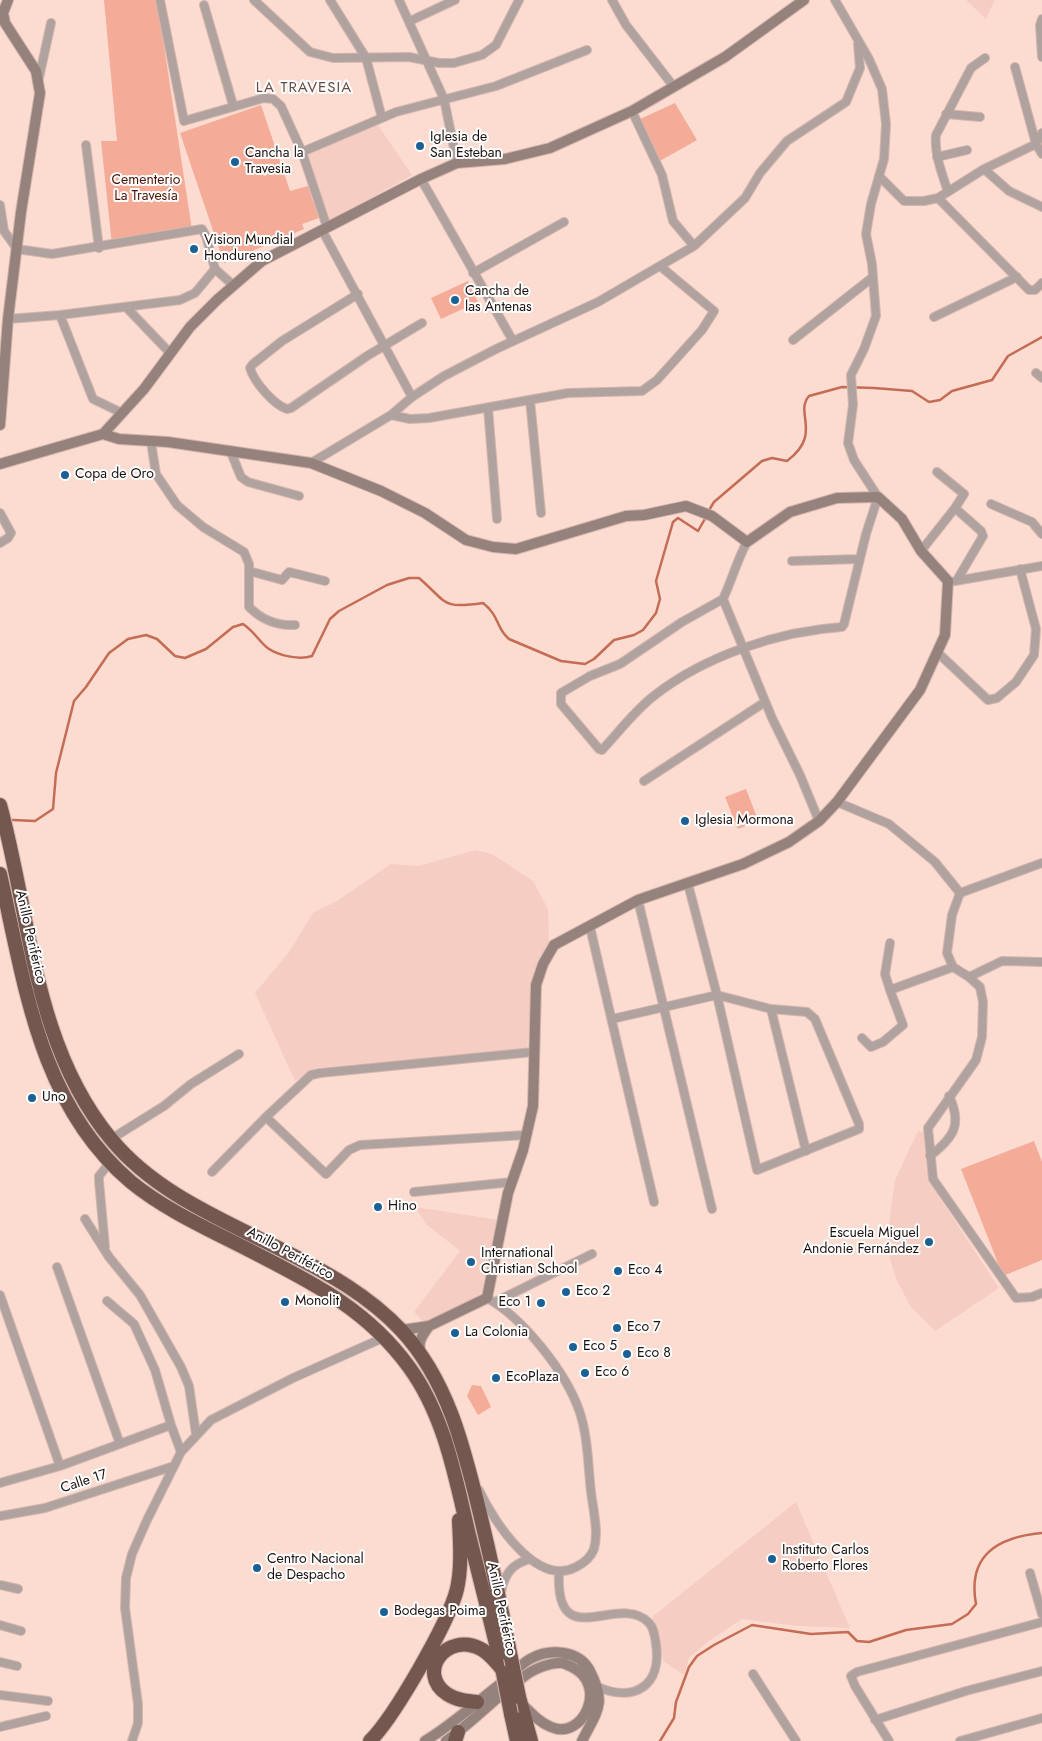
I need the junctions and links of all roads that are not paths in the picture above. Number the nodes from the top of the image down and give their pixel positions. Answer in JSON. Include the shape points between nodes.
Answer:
{"nodes":[{"id":1,"x":8,"y":0,"type":"edge"},
{"id":2,"x":160,"y":0,"type":"edge"},
{"id":3,"x":254,"y":0,"type":"edge"},
{"id":4,"x":330,"y":0,"type":"edge"},
{"id":5,"x":399,"y":0,"type":"edge"},
{"id":6,"x":455,"y":0,"type":"edge"},
{"id":7,"x":519,"y":0,"type":"edge"},
{"id":8,"x":612,"y":0,"type":"edge"},
{"id":9,"x":802,"y":0,"type":"edge"},
{"id":10,"x":835,"y":0,"type":"edge"},
{"id":11,"x":204,"y":4,"type":"dead end"},
{"id":12,"x":1042,"y":20,"type":"edge"},
{"id":13,"x":410,"y":21,"type":"junction"},
{"id":14,"x":51,"y":22,"type":"dead end"},
{"id":15,"x":858,"y":42,"type":"junction"},
{"id":16,"x":587,"y":50,"type":"dead end"},
{"id":17,"x":1042,"y":57,"type":"edge"},
{"id":18,"x":366,"y":58,"type":"junction"},
{"id":19,"x":985,"y":58,"type":"dead end"},
{"id":20,"x":427,"y":59,"type":"junction"},
{"id":21,"x":1015,"y":67,"type":"dead end"},
{"id":22,"x":39,"y":78,"type":"junction"},
{"id":23,"x":674,"y":87,"type":"junction"},
{"id":24,"x":444,"y":99,"type":"junction"},
{"id":25,"x":233,"y":105,"type":"junction"},
{"id":26,"x":632,"y":111,"type":"junction"},
{"id":27,"x":946,"y":114,"type":"junction"},
{"id":28,"x":980,"y":117,"type":"dead end"},
{"id":29,"x":382,"y":118,"type":"junction"},
{"id":30,"x":1042,"y":133,"type":"edge"},
{"id":31,"x":1036,"y":144,"type":"junction"},
{"id":32,"x":86,"y":145,"type":"dead end"},
{"id":33,"x":967,"y":150,"type":"dead end"},
{"id":34,"x":302,"y":152,"type":"junction"},
{"id":35,"x":1042,"y":154,"type":"edge"},
{"id":36,"x":937,"y":157,"type":"junction"},
{"id":37,"x":457,"y":163,"type":"junction"},
{"id":38,"x":984,"y":169,"type":"junction"},
{"id":39,"x":879,"y":176,"type":"junction"},
{"id":40,"x":421,"y":179,"type":"junction"},
{"id":41,"x":948,"y":192,"type":"junction"},
{"id":42,"x":938,"y":198,"type":"junction"},
{"id":43,"x":0,"y":205,"type":"edge"},
{"id":44,"x":1042,"y":207,"type":"edge"},
{"id":45,"x":564,"y":222,"type":"dead end"},
{"id":46,"x":325,"y":229,"type":"junction"},
{"id":47,"x":694,"y":246,"type":"junction"},
{"id":48,"x":99,"y":248,"type":"junction"},
{"id":49,"x":16,"y":250,"type":"junction"},
{"id":50,"x":660,"y":266,"type":"junction"},
{"id":51,"x":216,"y":269,"type":"junction"},
{"id":52,"x":473,"y":272,"type":"junction"},
{"id":53,"x":873,"y":276,"type":"junction"},
{"id":54,"x":1016,"y":277,"type":"junction"},
{"id":55,"x":1042,"y":283,"type":"edge"},
{"id":56,"x":233,"y":285,"type":"junction"},
{"id":57,"x":358,"y":294,"type":"junction"},
{"id":58,"x":126,"y":307,"type":"junction"},
{"id":59,"x":60,"y":315,"type":"junction"},
{"id":60,"x":934,"y":317,"type":"dead end"},
{"id":61,"x":4,"y":319,"type":"edge"},
{"id":62,"x":422,"y":323,"type":"dead end"},
{"id":63,"x":792,"y":340,"type":"dead end"},
{"id":64,"x":513,"y":341,"type":"junction"},
{"id":65,"x":384,"y":345,"type":"junction"},
{"id":66,"x":170,"y":353,"type":"junction"},
{"id":67,"x":412,"y":397,"type":"junction"},
{"id":68,"x":530,"y":400,"type":"junction"},
{"id":69,"x":488,"y":408,"type":"junction"},
{"id":70,"x":122,"y":413,"type":"junction"},
{"id":71,"x":391,"y":415,"type":"junction"},
{"id":72,"x":0,"y":425,"type":"edge"},
{"id":73,"x":103,"y":434,"type":"junction"},
{"id":74,"x":151,"y":442,"type":"junction"},
{"id":75,"x":230,"y":450,"type":"junction"},
{"id":76,"x":311,"y":462,"type":"junction"},
{"id":77,"x":0,"y":464,"type":"edge"},
{"id":78,"x":937,"y":472,"type":"dead end"},
{"id":79,"x":299,"y":496,"type":"dead end"},
{"id":80,"x":878,"y":496,"type":"junction"},
{"id":81,"x":991,"y":504,"type":"dead end"},
{"id":82,"x":955,"y":508,"type":"junction"},
{"id":83,"x":0,"y":513,"type":"edge"},
{"id":84,"x":541,"y":513,"type":"dead end"},
{"id":85,"x":497,"y":519,"type":"dead end"},
{"id":86,"x":1042,"y":534,"type":"edge"},
{"id":87,"x":747,"y":542,"type":"junction"},
{"id":88,"x":0,"y":543,"type":"edge"},
{"id":89,"x":921,"y":551,"type":"junction"},
{"id":90,"x":860,"y":559,"type":"junction"},
{"id":91,"x":792,"y":560,"type":"dead end"},
{"id":92,"x":1042,"y":566,"type":"edge"},
{"id":93,"x":1020,"y":569,"type":"junction"},
{"id":94,"x":249,"y":571,"type":"junction"},
{"id":95,"x":325,"y":581,"type":"dead end"},
{"id":96,"x":952,"y":581,"type":"junction"},
{"id":97,"x":723,"y":599,"type":"junction"},
{"id":98,"x":294,"y":625,"type":"dead end"},
{"id":99,"x":743,"y":648,"type":"junction"},
{"id":100,"x":937,"y":652,"type":"junction"},
{"id":101,"x":765,"y":702,"type":"junction"},
{"id":102,"x":644,"y":781,"type":"dead end"},
{"id":103,"x":838,"y":802,"type":"junction"},
{"id":104,"x":0,"y":805,"type":"edge"},
{"id":105,"x":819,"y":821,"type":"junction"},
{"id":106,"x":1042,"y":863,"type":"edge"},
{"id":107,"x":0,"y":874,"type":"edge"},
{"id":108,"x":688,"y":884,"type":"junction"},
{"id":109,"x":960,"y":893,"type":"junction"},
{"id":110,"x":638,"y":900,"type":"junction"},
{"id":111,"x":590,"y":927,"type":"junction"},
{"id":112,"x":890,"y":943,"type":"dead end"},
{"id":113,"x":1042,"y":962,"type":"edge"},
{"id":114,"x":953,"y":967,"type":"junction"},
{"id":115,"x":969,"y":977,"type":"junction"},
{"id":116,"x":890,"y":990,"type":"junction"},
{"id":117,"x":717,"y":995,"type":"junction"},
{"id":118,"x":663,"y":1008,"type":"junction"},
{"id":119,"x":771,"y":1009,"type":"junction"},
{"id":120,"x":612,"y":1019,"type":"junction"},
{"id":121,"x":862,"y":1038,"type":"dead end"},
{"id":122,"x":533,"y":1052,"type":"junction"},
{"id":123,"x":239,"y":1054,"type":"dead end"},
{"id":124,"x":949,"y":1096,"type":"junction"},
{"id":125,"x":266,"y":1117,"type":"junction"},
{"id":126,"x":526,"y":1135,"type":"junction"},
{"id":127,"x":111,"y":1139,"type":"junction"},
{"id":128,"x":806,"y":1151,"type":"junction"},
{"id":129,"x":930,"y":1156,"type":"junction"},
{"id":130,"x":111,"y":1161,"type":"junction"},
{"id":131,"x":212,"y":1172,"type":"dead end"},
{"id":132,"x":512,"y":1182,"type":"junction"},
{"id":133,"x":414,"y":1192,"type":"dead end"},
{"id":134,"x":654,"y":1202,"type":"dead end"},
{"id":135,"x":712,"y":1209,"type":"dead end"},
{"id":136,"x":85,"y":1219,"type":"dead end"},
{"id":137,"x":105,"y":1249,"type":"junction"},
{"id":138,"x":592,"y":1254,"type":"dead end"},
{"id":139,"x":57,"y":1267,"type":"dead end"},
{"id":140,"x":1042,"y":1293,"type":"edge"},
{"id":141,"x":0,"y":1295,"type":"edge"},
{"id":142,"x":491,"y":1300,"type":"junction"},
{"id":143,"x":107,"y":1301,"type":"dead end"},
{"id":144,"x":429,"y":1326,"type":"junction"},
{"id":145,"x":402,"y":1330,"type":"junction"},
{"id":146,"x":385,"y":1337,"type":"junction"},
{"id":147,"x":423,"y":1360,"type":"junction"},
{"id":148,"x":171,"y":1425,"type":"junction"},
{"id":149,"x":196,"y":1434,"type":"junction"},
{"id":150,"x":120,"y":1444,"type":"junction"},
{"id":151,"x":181,"y":1452,"type":"junction"},
{"id":152,"x":60,"y":1466,"type":"junction"},
{"id":153,"x":174,"y":1466,"type":"junction"},
{"id":154,"x":469,"y":1470,"type":"junction"},
{"id":155,"x":1,"y":1482,"type":"edge"},
{"id":156,"x":457,"y":1485,"type":"junction"},
{"id":157,"x":0,"y":1516,"type":"edge"},
{"id":158,"x":530,"y":1559,"type":"junction"},
{"id":159,"x":558,"y":1572,"type":"junction"},
{"id":160,"x":1030,"y":1573,"type":"dead end"},
{"id":161,"x":0,"y":1586,"type":"edge"},
{"id":162,"x":18,"y":1589,"type":"dead end"},
{"id":163,"x":500,"y":1596,"type":"junction"},
{"id":164,"x":1042,"y":1614,"type":"edge"},
{"id":165,"x":1042,"y":1622,"type":"edge"},
{"id":166,"x":0,"y":1625,"type":"edge"},
{"id":167,"x":21,"y":1631,"type":"dead end"},
{"id":168,"x":0,"y":1662,"type":"edge"},
{"id":169,"x":17,"y":1666,"type":"dead end"},
{"id":170,"x":505,"y":1666,"type":"junction"},
{"id":171,"x":1042,"y":1671,"type":"edge"},
{"id":172,"x":753,"y":1674,"type":"dead end"},
{"id":173,"x":598,"y":1687,"type":"junction"},
{"id":174,"x":0,"y":1695,"type":"edge"},
{"id":175,"x":520,"y":1700,"type":"junction"},
{"id":176,"x":48,"y":1701,"type":"dead end"},
{"id":177,"x":477,"y":1702,"type":"junction"},
{"id":178,"x":46,"y":1716,"type":"dead end"},
{"id":179,"x":1042,"y":1718,"type":"edge"},
{"id":180,"x":876,"y":1720,"type":"junction"},
{"id":181,"x":0,"y":1728,"type":"edge"},
{"id":182,"x":457,"y":1737,"type":"edge"},
{"id":183,"x":132,"y":1741,"type":"edge"},
{"id":184,"x":370,"y":1741,"type":"edge"},
{"id":185,"x":425,"y":1741,"type":"edge"},
{"id":186,"x":446,"y":1741,"type":"edge"},
{"id":187,"x":517,"y":1741,"type":"edge"},
{"id":188,"x":531,"y":1741,"type":"edge"},
{"id":189,"x":582,"y":1741,"type":"edge"},
{"id":190,"x":796,"y":1741,"type":"edge"},
{"id":191,"x":888,"y":1741,"type":"edge"},
{"id":192,"x":960,"y":1741,"type":"edge"}],
"edges":[{"from":1,"to":22,"type":"street","via":[[4,13],[6,22]]},
{"from":2,"to":25,"type":"street","via":[[184,121]]},
{"from":3,"to":18,"type":"street","via":[[310,52],[333,58]]},
{"from":4,"to":18,"type":"street"},
{"from":5,"to":13,"type":"street"},
{"from":6,"to":13,"type":"street"},
{"from":7,"to":20,"type":"street","via":[[496,45],[482,55],[454,63]]},
{"from":8,"to":23,"type":"street","via":[[626,25]]},
{"from":9,"to":23,"type":"street","via":[[725,57]]},
{"from":10,"to":15,"type":"street"},
{"from":11,"to":25,"type":"street"},
{"from":12,"to":17,"type":"street"},
{"from":13,"to":20,"type":"street"},
{"from":14,"to":22,"type":"street"},
{"from":15,"to":39,"type":"street","via":[[882,89],[886,124],[884,159]]},
{"from":15,"to":47,"type":"street","via":[[860,68],[846,102],[787,141],[760,173],[745,198]]},
{"from":16,"to":24,"type":"street","via":[[496,86]]},
{"from":18,"to":20,"type":"street"},
{"from":18,"to":29,"type":"street"},
{"from":19,"to":27,"type":"street","via":[[971,68]]},
{"from":20,"to":24,"type":"street"},
{"from":21,"to":31,"type":"street"},
{"from":22,"to":49,"type":"street","via":[[40,93]]},
{"from":23,"to":26,"type":"street"},
{"from":24,"to":29,"type":"street"},
{"from":24,"to":37,"type":"street"},
{"from":25,"to":34,"type":"street","via":[[273,99],[282,106]]},
{"from":26,"to":37,"type":"street","via":[[550,148],[506,158]]},
{"from":26,"to":47,"type":"street","via":[[662,175],[673,221]]},
{"from":27,"to":28,"type":"street"},
{"from":27,"to":36,"type":"street","via":[[936,135]]},
{"from":29,"to":34,"type":"street"},
{"from":30,"to":31,"type":"street"},
{"from":31,"to":35,"type":"street"},
{"from":31,"to":38,"type":"street"},
{"from":32,"to":48,"type":"street"},
{"from":33,"to":36,"type":"street"},
{"from":34,"to":46,"type":"street"},
{"from":36,"to":41,"type":"street"},
{"from":37,"to":40,"type":"street"},
{"from":38,"to":41,"type":"street"},
{"from":38,"to":44,"type":"street","via":[[1009,192]]},
{"from":39,"to":42,"type":"street","via":[[904,200]]},
{"from":39,"to":53,"type":"street","via":[[866,234]]},
{"from":40,"to":46,"type":"street"},
{"from":40,"to":52,"type":"street"},
{"from":41,"to":42,"type":"street"},
{"from":42,"to":54,"type":"street"},
{"from":43,"to":49,"type":"street","via":[[4,231]]},
{"from":45,"to":52,"type":"street"},
{"from":46,"to":56,"type":"street","via":[[262,261]]},
{"from":46,"to":57,"type":"street"},
{"from":47,"to":50,"type":"street"},
{"from":48,"to":49,"type":"street","via":[[52,254]]},
{"from":48,"to":51,"type":"street","via":[[202,229]]},
{"from":49,"to":61,"type":"street"},
{"from":50,"to":64,"type":"street","via":[[598,302]]},
{"from":50,"to":68,"type":"street","via":[[714,311],[702,330],[657,380],[642,390],[583,391]]},
{"from":51,"to":56,"type":"street"},
{"from":51,"to":58,"type":"street","via":[[187,297]]},
{"from":52,"to":64,"type":"street"},
{"from":53,"to":63,"type":"street"},
{"from":53,"to":80,"type":"street","via":[[876,316],[851,375],[853,405],[848,443],[854,460]]},
{"from":54,"to":55,"type":"street","via":[[1029,290],[1035,290]]},
{"from":54,"to":60,"type":"street"},
{"from":56,"to":66,"type":"street","via":[[190,327]]},
{"from":57,"to":65,"type":"street"},
{"from":57,"to":65,"type":"street","via":[[282,341],[253,364],[251,371],[280,407],[287,410]]},
{"from":58,"to":59,"type":"street"},
{"from":58,"to":66,"type":"street"},
{"from":59,"to":61,"type":"street"},
{"from":59,"to":70,"type":"street","via":[[92,399]]},
{"from":61,"to":72,"type":"street"},
{"from":62,"to":65,"type":"street"},
{"from":64,"to":67,"type":"street","via":[[444,376]]},
{"from":65,"to":67,"type":"street"},
{"from":66,"to":70,"type":"street"},
{"from":67,"to":71,"type":"street"},
{"from":68,"to":69,"type":"street"},
{"from":68,"to":84,"type":"street"},
{"from":69,"to":71,"type":"street","via":[[429,418]]},
{"from":69,"to":85,"type":"street"},
{"from":70,"to":73,"type":"street"},
{"from":71,"to":76,"type":"street"},
{"from":73,"to":74,"type":"street"},
{"from":73,"to":77,"type":"street"},
{"from":74,"to":75,"type":"street"},
{"from":74,"to":94,"type":"street","via":[[156,474],[177,505],[203,527],[244,552]]},
{"from":75,"to":76,"type":"street"},
{"from":75,"to":79,"type":"street","via":[[241,477],[248,482]]},
{"from":76,"to":87,"type":"street","via":[[426,513],[466,540],[493,547],[516,549],[626,516],[678,506],[712,516]]},
{"from":78,"to":82,"type":"street","via":[[964,494]]},
{"from":80,"to":87,"type":"street","via":[[836,498],[790,512]]},
{"from":80,"to":89,"type":"street","via":[[902,519]]},
{"from":80,"to":90,"type":"street"},
{"from":81,"to":86,"type":"street","via":[[1032,522]]},
{"from":82,"to":89,"type":"street"},
{"from":82,"to":96,"type":"street","via":[[983,536]]},
{"from":83,"to":88,"type":"street","via":[[11,533]]},
{"from":87,"to":97,"type":"street"},
{"from":89,"to":96,"type":"street"},
{"from":90,"to":91,"type":"street"},
{"from":90,"to":99,"type":"street","via":[[842,627],[795,632]]},
{"from":92,"to":93,"type":"street"},
{"from":93,"to":96,"type":"street"},
{"from":93,"to":100,"type":"street","via":[[1036,629],[1034,655],[1016,682],[998,698],[988,700]]},
{"from":94,"to":95,"type":"street","via":[[282,580],[289,572]]},
{"from":94,"to":98,"type":"street","via":[[249,607],[279,626]]},
{"from":96,"to":100,"type":"street","via":[[945,635]]},
{"from":97,"to":99,"type":"street"},
{"from":97,"to":99,"type":"street","via":[[620,664],[561,693],[560,704],[602,750],[654,696],[717,658]]},
{"from":99,"to":101,"type":"street"},
{"from":100,"to":103,"type":"street","via":[[920,690]]},
{"from":101,"to":102,"type":"street"},
{"from":101,"to":105,"type":"street"},
{"from":103,"to":105,"type":"street"},
{"from":103,"to":109,"type":"street","via":[[889,824],[935,862]]},
{"from":104,"to":127,"type":"highway","name":"Anillo Periférico","via":[[48,1021],[61,1057],[81,1096]]},
{"from":105,"to":108,"type":"street","via":[[789,842],[743,864]]},
{"from":106,"to":109,"type":"street"},
{"from":107,"to":130,"type":"highway","name":"Anillo Periférico","via":[[35,1029],[47,1063],[68,1104],[96,1146]]},
{"from":108,"to":110,"type":"street"},
{"from":108,"to":117,"type":"street"},
{"from":109,"to":114,"type":"street","via":[[952,915],[948,952]]},
{"from":110,"to":111,"type":"street"},
{"from":110,"to":118,"type":"street"},
{"from":111,"to":120,"type":"street"},
{"from":111,"to":122,"type":"street","via":[[554,945],[543,964],[536,985]]},
{"from":112,"to":116,"type":"street","via":[[885,974]]},
{"from":113,"to":115,"type":"street","via":[[1002,961]]},
{"from":114,"to":115,"type":"street"},
{"from":114,"to":116,"type":"street"},
{"from":115,"to":124,"type":"street","via":[[980,987],[982,1037],[976,1060]]},
{"from":116,"to":121,"type":"street","via":[[903,1025],[883,1042],[871,1047]]},
{"from":117,"to":118,"type":"street"},
{"from":117,"to":119,"type":"street"},
{"from":117,"to":128,"type":"street","via":[[757,1170]]},
{"from":118,"to":120,"type":"street"},
{"from":118,"to":135,"type":"street"},
{"from":119,"to":128,"type":"street"},
{"from":119,"to":128,"type":"street","via":[[807,1012],[815,1020],[859,1124],[859,1129],[854,1132]]},
{"from":120,"to":134,"type":"street"},
{"from":122,"to":125,"type":"street","via":[[320,1072],[303,1081]]},
{"from":122,"to":126,"type":"street","via":[[533,1106]]},
{"from":123,"to":127,"type":"street"},
{"from":124,"to":129,"type":"street","via":[[928,1128]]},
{"from":124,"to":129,"type":"street","via":[[956,1111],[951,1138]]},
{"from":125,"to":126,"type":"street","via":[[326,1174],[349,1150],[360,1145]]},
{"from":125,"to":131,"type":"street"},
{"from":126,"to":132,"type":"street"},
{"from":127,"to":145,"type":"highway","name":"Anillo Periférico","via":[[140,1169],[174,1194],[330,1274]]},
{"from":129,"to":140,"type":"street","via":[[933,1179],[1016,1298]]},
{"from":130,"to":137,"type":"street","via":[[99,1176]]},
{"from":130,"to":146,"type":"highway","name":"Anillo Periférico","via":[[130,1181],[151,1196],[322,1288],[353,1308]]},
{"from":132,"to":133,"type":"street"},
{"from":132,"to":142,"type":"street"},
{"from":136,"to":137,"type":"street"},
{"from":137,"to":149,"type":"street","via":[[140,1295],[181,1367],[189,1386]]},
{"from":138,"to":142,"type":"street"},
{"from":139,"to":150,"type":"street"},
{"from":141,"to":152,"type":"street"},
{"from":142,"to":144,"type":"street"},
{"from":142,"to":159,"type":"street","via":[[504,1308],[549,1357],[579,1410],[593,1505],[594,1547],[582,1564]]},
{"from":143,"to":148,"type":"street","via":[[134,1324],[155,1370]]},
{"from":144,"to":145,"type":"street"},
{"from":144,"to":147,"type":"street","via":[[418,1347]]},
{"from":145,"to":147,"type":"highway","name":"Anillo Periférico"},
{"from":146,"to":149,"type":"street","via":[[284,1382],[211,1420]]},
{"from":146,"to":156,"type":"highway","name":"Anillo Periférico","via":[[410,1368],[432,1406],[448,1446]]},
{"from":147,"to":154,"type":"highway","name":"Anillo Periférico","via":[[445,1399],[462,1441]]},
{"from":148,"to":150,"type":"street"},
{"from":148,"to":151,"type":"street"},
{"from":149,"to":151,"type":"street"},
{"from":150,"to":152,"type":"street"},
{"from":151,"to":153,"type":"street"},
{"from":152,"to":155,"type":"street"},
{"from":153,"to":157,"type":"street","name":"Calle 17","via":[[45,1508]]},
{"from":153,"to":183,"type":"street","via":[[132,1554],[126,1578],[125,1608],[138,1704],[138,1723]]},
{"from":154,"to":158,"type":"street","via":[[492,1514]]},
{"from":154,"to":163,"type":"highway","name":"Anillo Periférico"},
{"from":156,"to":170,"type":"highway","name":"Anillo Periférico"},
{"from":156,"to":184,"type":"highway","via":[[461,1555],[456,1590],[439,1631],[416,1672]]},
{"from":158,"to":159,"type":"street"},
{"from":158,"to":163,"type":"street","via":[[510,1569]]},
{"from":159,"to":173,"type":"street","via":[[558,1596],[561,1604],[574,1616],[637,1615],[649,1623],[655,1634],[657,1661],[646,1685],[637,1692],[624,1694]]},
{"from":160,"to":164,"type":"street"},
{"from":161,"to":162,"type":"street"},
{"from":163,"to":170,"type":"highway","name":"Anillo Periférico"},
{"from":165,"to":180,"type":"street","via":[[857,1672],[851,1676]]},
{"from":166,"to":167,"type":"street"},
{"from":168,"to":169,"type":"street"},
{"from":170,"to":175,"type":"highway","name":"Anillo Periférico","bridge":true},
{"from":170,"to":177,"type":"highway","via":[[472,1645],[459,1643],[441,1654],[435,1664],[434,1676],[439,1687],[457,1699]]},
{"from":170,"to":187,"type":"highway","name":"Anillo Periférico","bridge":true},
{"from":171,"to":180,"type":"street"},
{"from":172,"to":190,"type":"street"},
{"from":173,"to":177,"type":"street","via":[[585,1662],[569,1653],[552,1652],[531,1659]]},
{"from":173,"to":189,"type":"street","via":[[598,1710]]},
{"from":174,"to":176,"type":"street"},
{"from":175,"to":182,"type":"street","via":[[536,1719],[553,1728],[568,1728],[581,1720],[591,1705],[589,1688],[577,1670],[562,1662],[548,1665],[526,1674]]},
{"from":175,"to":188,"type":"highway","name":"Anillo Periférico"},
{"from":177,"to":185,"type":"street"},
{"from":178,"to":181,"type":"street"},
{"from":179,"to":192,"type":"street"},
{"from":180,"to":191,"type":"street"},
{"from":182,"to":186,"type":"street"}]}
